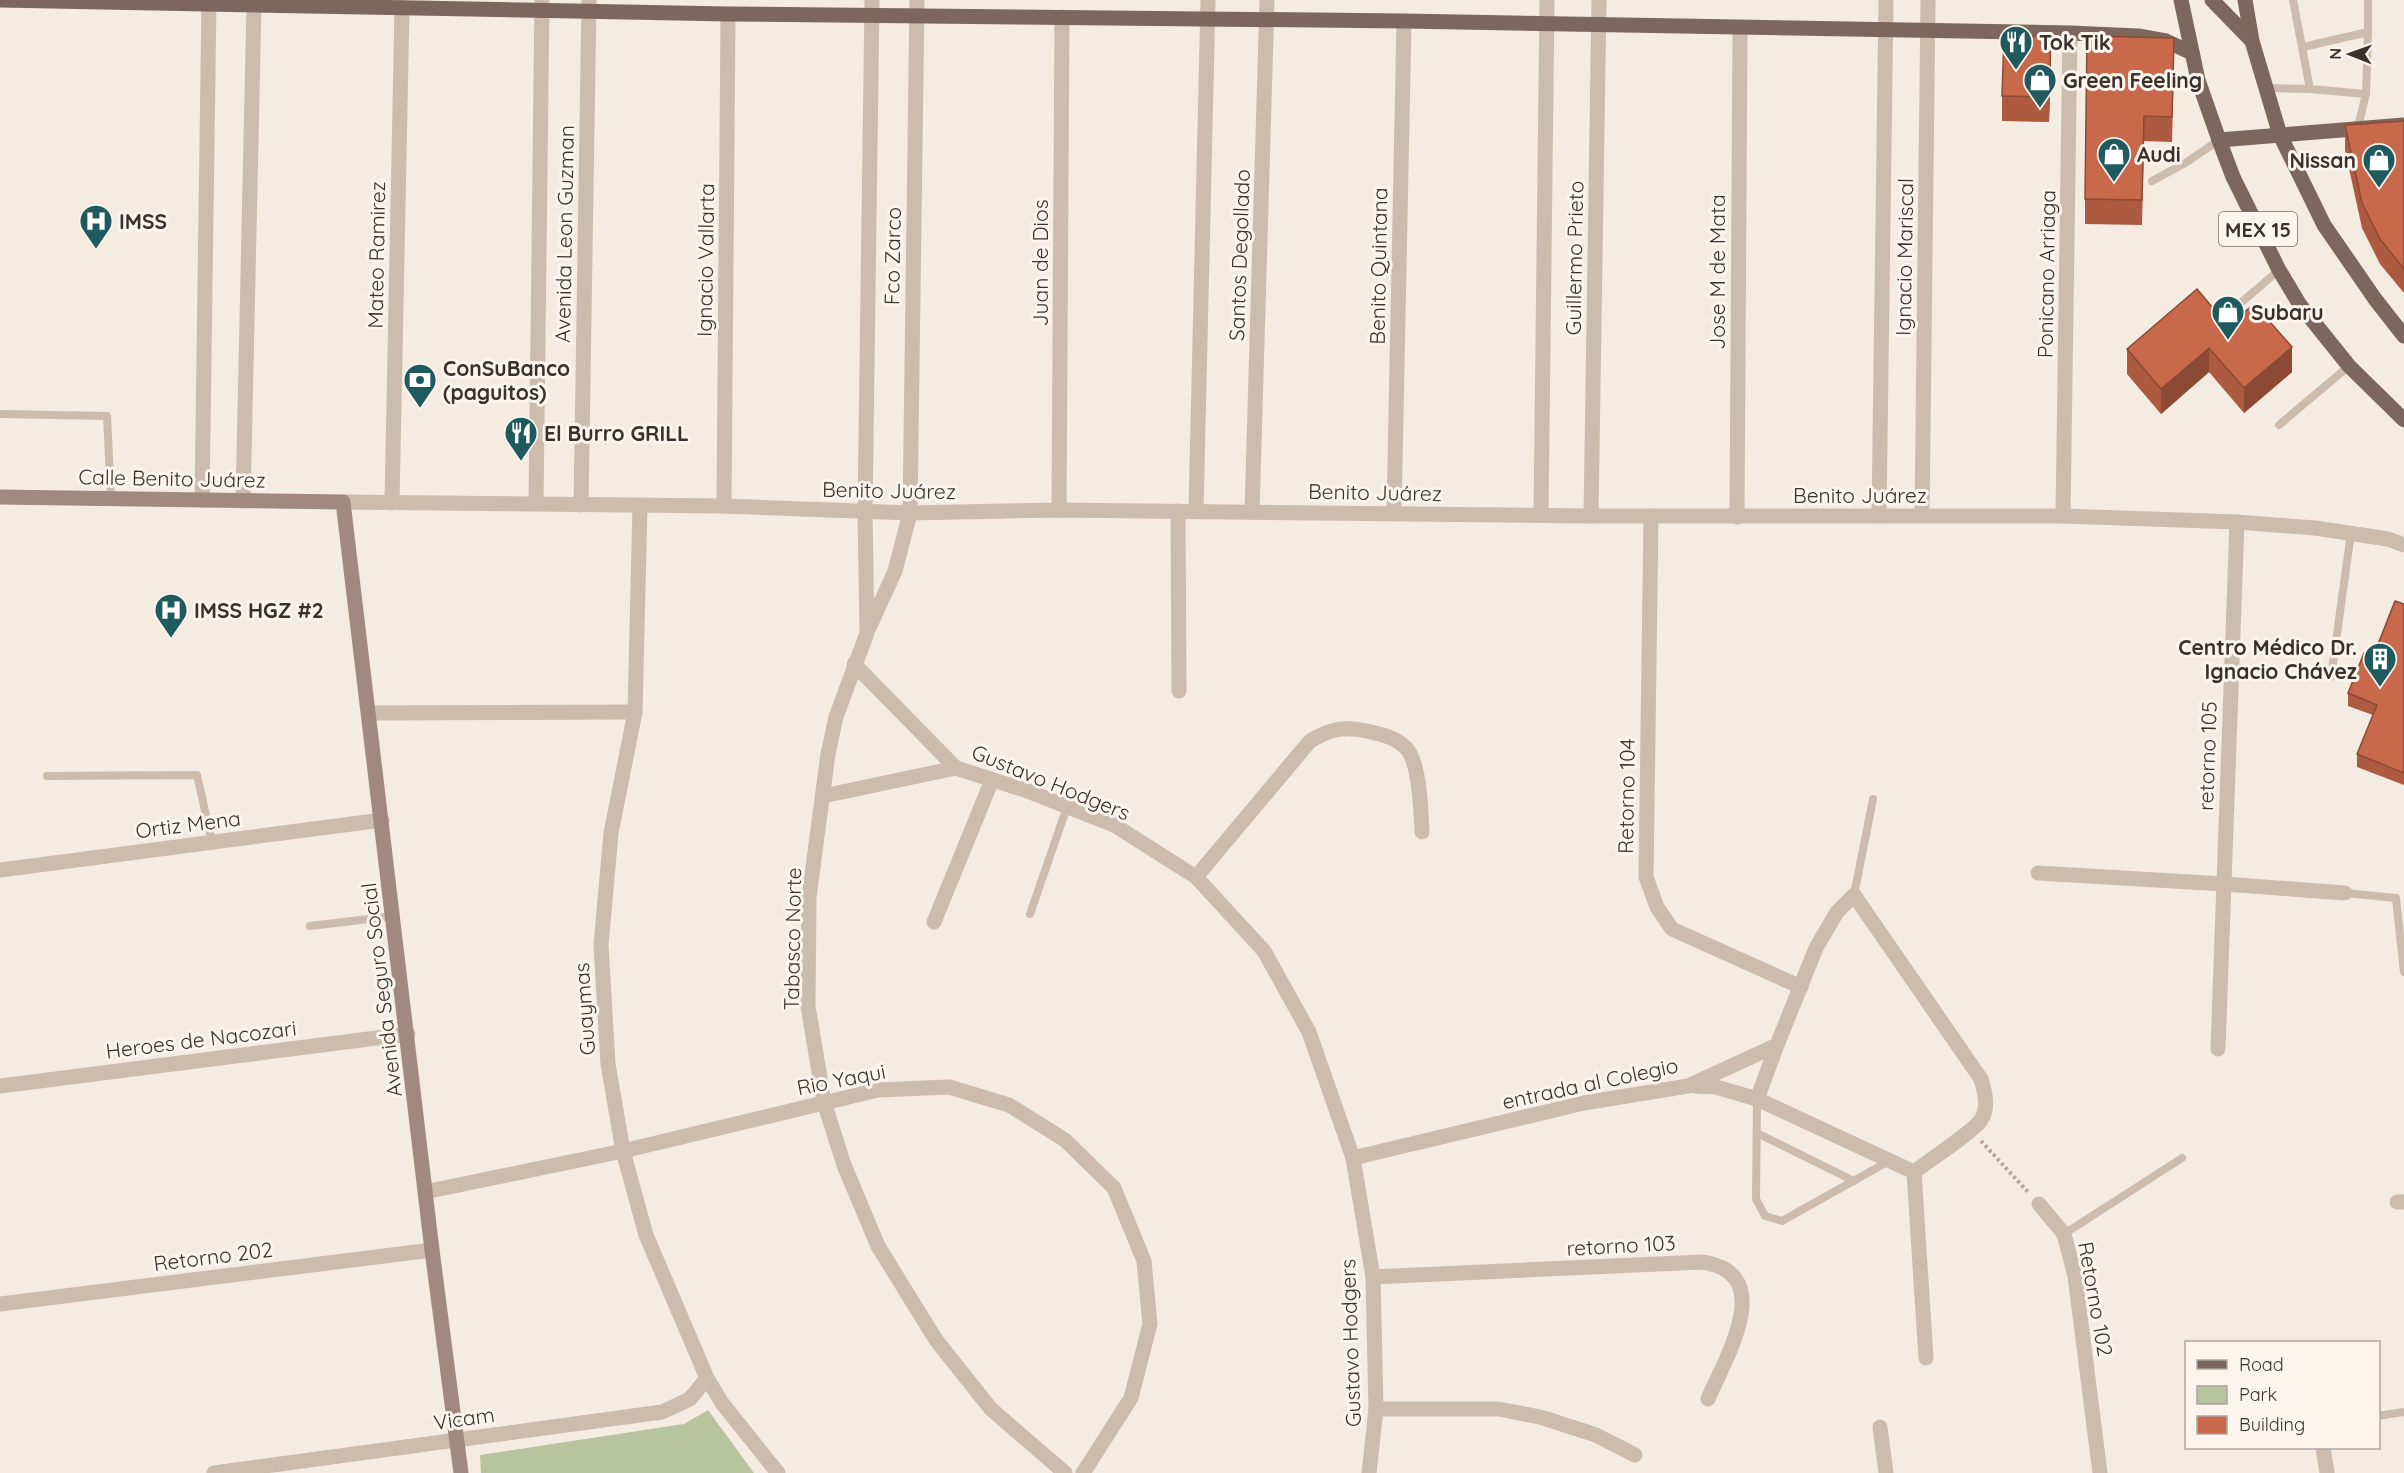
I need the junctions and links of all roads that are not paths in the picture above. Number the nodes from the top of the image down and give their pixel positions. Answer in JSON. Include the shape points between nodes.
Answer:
{"nodes":[{"id":1,"x":0,"y":0,"type":"edge"},
{"id":2,"x":917,"y":0,"type":"edge"},
{"id":3,"x":1208,"y":0,"type":"edge"},
{"id":4,"x":1267,"y":0,"type":"edge"},
{"id":5,"x":1547,"y":0,"type":"edge"},
{"id":6,"x":1599,"y":0,"type":"edge"},
{"id":7,"x":1886,"y":0,"type":"edge"},
{"id":8,"x":1928,"y":0,"type":"edge"},
{"id":9,"x":2181,"y":0,"type":"edge"},
{"id":10,"x":2212,"y":0,"type":"edge"},
{"id":11,"x":2245,"y":0,"type":"edge"},
{"id":12,"x":2294,"y":0,"type":"edge"},
{"id":13,"x":2368,"y":0,"type":"edge"},
{"id":14,"x":210,"y":1,"type":"edge"},
{"id":15,"x":542,"y":4,"type":"edge"},
{"id":16,"x":254,"y":5,"type":"junction"},
{"id":17,"x":589,"y":5,"type":"edge"},
{"id":18,"x":872,"y":7,"type":"edge"},
{"id":19,"x":402,"y":8,"type":"junction"},
{"id":20,"x":728,"y":14,"type":"junction"},
{"id":21,"x":916,"y":16,"type":"junction"},
{"id":22,"x":1062,"y":17,"type":"junction"},
{"id":23,"x":1208,"y":19,"type":"junction"},
{"id":24,"x":1267,"y":19,"type":"junction"},
{"id":25,"x":1404,"y":21,"type":"junction"},
{"id":26,"x":1547,"y":25,"type":"junction"},
{"id":27,"x":1599,"y":25,"type":"junction"},
{"id":28,"x":1740,"y":28,"type":"junction"},
{"id":29,"x":1928,"y":30,"type":"junction"},
{"id":30,"x":1886,"y":31,"type":"junction"},
{"id":31,"x":2368,"y":32,"type":"junction"},
{"id":32,"x":2070,"y":33,"type":"junction"},
{"id":33,"x":2252,"y":41,"type":"junction"},
{"id":34,"x":2303,"y":47,"type":"junction"},
{"id":35,"x":2192,"y":53,"type":"junction"},
{"id":36,"x":2268,"y":88,"type":"junction"},
{"id":37,"x":2310,"y":89,"type":"junction"},
{"id":38,"x":2366,"y":94,"type":"junction"},
{"id":39,"x":2404,"y":124,"type":"edge"},
{"id":40,"x":2358,"y":127,"type":"junction"},
{"id":41,"x":2280,"y":135,"type":"junction"},
{"id":42,"x":2219,"y":140,"type":"junction"},
{"id":43,"x":2152,"y":181,"type":"dead end"},
{"id":44,"x":2279,"y":270,"type":"junction"},
{"id":45,"x":2228,"y":314,"type":"dead end"},
{"id":46,"x":2404,"y":336,"type":"edge"},
{"id":47,"x":2349,"y":366,"type":"junction"},
{"id":48,"x":0,"y":414,"type":"edge"},
{"id":49,"x":2404,"y":420,"type":"edge"},
{"id":50,"x":2278,"y":425,"type":"dead end"},
{"id":51,"x":0,"y":497,"type":"edge"},
{"id":52,"x":111,"y":499,"type":"junction"},
{"id":53,"x":202,"y":500,"type":"junction"},
{"id":54,"x":243,"y":501,"type":"junction"},
{"id":55,"x":343,"y":502,"type":"junction"},
{"id":56,"x":392,"y":503,"type":"junction"},
{"id":57,"x":536,"y":504,"type":"junction"},
{"id":58,"x":581,"y":505,"type":"junction"},
{"id":59,"x":640,"y":505,"type":"junction"},
{"id":60,"x":724,"y":506,"type":"junction"},
{"id":61,"x":1059,"y":510,"type":"junction"},
{"id":62,"x":1178,"y":511,"type":"junction"},
{"id":63,"x":1196,"y":511,"type":"junction"},
{"id":64,"x":864,"y":512,"type":"junction"},
{"id":65,"x":1252,"y":512,"type":"junction"},
{"id":66,"x":910,"y":513,"type":"junction"},
{"id":67,"x":1394,"y":513,"type":"junction"},
{"id":68,"x":1541,"y":515,"type":"junction"},
{"id":69,"x":1879,"y":515,"type":"junction"},
{"id":70,"x":1922,"y":515,"type":"junction"},
{"id":71,"x":1591,"y":516,"type":"junction"},
{"id":72,"x":1651,"y":516,"type":"junction"},
{"id":73,"x":2063,"y":516,"type":"junction"},
{"id":74,"x":1737,"y":517,"type":"junction"},
{"id":75,"x":2237,"y":522,"type":"junction"},
{"id":76,"x":2351,"y":534,"type":"junction"},
{"id":77,"x":2404,"y":545,"type":"edge"},
{"id":78,"x":867,"y":633,"type":"junction"},
{"id":79,"x":854,"y":664,"type":"junction"},
{"id":80,"x":2331,"y":676,"type":"dead end"},
{"id":81,"x":1179,"y":691,"type":"dead end"},
{"id":82,"x":635,"y":712,"type":"junction"},
{"id":83,"x":369,"y":713,"type":"junction"},
{"id":84,"x":956,"y":768,"type":"junction"},
{"id":85,"x":47,"y":776,"type":"dead end"},
{"id":86,"x":992,"y":780,"type":"junction"},
{"id":87,"x":823,"y":796,"type":"junction"},
{"id":88,"x":1873,"y":798,"type":"dead end"},
{"id":89,"x":1067,"y":807,"type":"junction"},
{"id":90,"x":382,"y":820,"type":"junction"},
{"id":91,"x":1422,"y":832,"type":"dead end"},
{"id":92,"x":212,"y":842,"type":"junction"},
{"id":93,"x":0,"y":870,"type":"edge"},
{"id":94,"x":2038,"y":873,"type":"dead end"},
{"id":95,"x":1196,"y":877,"type":"junction"},
{"id":96,"x":2224,"y":884,"type":"junction"},
{"id":97,"x":2345,"y":893,"type":"joint"},
{"id":98,"x":1854,"y":895,"type":"junction"},
{"id":99,"x":1030,"y":914,"type":"dead end"},
{"id":100,"x":394,"y":916,"type":"junction"},
{"id":101,"x":934,"y":922,"type":"dead end"},
{"id":102,"x":310,"y":926,"type":"dead end"},
{"id":103,"x":2404,"y":972,"type":"edge"},
{"id":104,"x":1801,"y":987,"type":"junction"},
{"id":105,"x":408,"y":1034,"type":"junction"},
{"id":106,"x":1777,"y":1045,"type":"junction"},
{"id":107,"x":2218,"y":1049,"type":"dead end"},
{"id":108,"x":0,"y":1086,"type":"edge"},
{"id":109,"x":1688,"y":1086,"type":"junction"},
{"id":110,"x":1757,"y":1099,"type":"junction"},
{"id":111,"x":824,"y":1102,"type":"junction"},
{"id":112,"x":1756,"y":1133,"type":"junction"},
{"id":113,"x":623,"y":1152,"type":"junction"},
{"id":114,"x":1353,"y":1158,"type":"junction"},
{"id":115,"x":2182,"y":1158,"type":"dead end"},
{"id":116,"x":1890,"y":1160,"type":"junction"},
{"id":117,"x":1914,"y":1172,"type":"junction"},
{"id":118,"x":1854,"y":1181,"type":"junction"},
{"id":119,"x":425,"y":1192,"type":"junction"},
{"id":120,"x":2039,"y":1204,"type":"road end"},
{"id":121,"x":2064,"y":1234,"type":"junction"},
{"id":122,"x":432,"y":1250,"type":"junction"},
{"id":123,"x":1373,"y":1277,"type":"junction"},
{"id":124,"x":0,"y":1304,"type":"edge"},
{"id":125,"x":1926,"y":1358,"type":"dead end"},
{"id":126,"x":707,"y":1378,"type":"junction"},
{"id":127,"x":1708,"y":1399,"type":"dead end"},
{"id":128,"x":1376,"y":1409,"type":"junction"},
{"id":129,"x":2404,"y":1412,"type":"edge"},
{"id":130,"x":2380,"y":1416,"type":"edge"},
{"id":131,"x":1880,"y":1427,"type":"dead end"},
{"id":132,"x":457,"y":1441,"type":"junction"},
{"id":133,"x":2323,"y":1449,"type":"edge"},
{"id":134,"x":1635,"y":1455,"type":"dead end"},
{"id":135,"x":214,"y":1473,"type":"edge"},
{"id":136,"x":461,"y":1473,"type":"edge"},
{"id":137,"x":778,"y":1473,"type":"edge"},
{"id":138,"x":1065,"y":1473,"type":"edge"},
{"id":139,"x":1083,"y":1473,"type":"edge"},
{"id":140,"x":1369,"y":1473,"type":"edge"},
{"id":141,"x":1886,"y":1473,"type":"edge"},
{"id":142,"x":2100,"y":1473,"type":"edge"},
{"id":143,"x":2327,"y":1473,"type":"edge"}],
"edges":[{"from":1,"to":14,"type":"main road"},
{"from":2,"to":21,"type":"street","name":"Fco Zarco"},
{"from":3,"to":23,"type":"street","name":"Santos Degollado"},
{"from":4,"to":24,"type":"street","name":"Santos Degollado"},
{"from":5,"to":26,"type":"street","name":"Guillermo Prieto"},
{"from":6,"to":27,"type":"street","name":"Guillermo Prieto"},
{"from":7,"to":30,"type":"street","name":"Ignacio Mariscal"},
{"from":8,"to":29,"type":"street","name":"Ignacio Mariscal"},
{"from":9,"to":35,"type":"main road","number":"MEX 15"},
{"from":10,"to":33,"type":"main road"},
{"from":11,"to":33,"type":"main road","number":"MEX 15"},
{"from":12,"to":34,"type":"lane"},
{"from":13,"to":31,"type":"lane"},
{"from":14,"to":16,"type":"main road"},
{"from":14,"to":53,"type":"street"},
{"from":15,"to":17,"type":"main road"},
{"from":15,"to":19,"type":"main road"},
{"from":15,"to":57,"type":"street","name":"Avenida Leon Guzman"},
{"from":16,"to":19,"type":"main road"},
{"from":16,"to":54,"type":"street"},
{"from":17,"to":20,"type":"main road"},
{"from":17,"to":58,"type":"street","name":"Avenida Leon Guzman"},
{"from":18,"to":20,"type":"main road"},
{"from":18,"to":21,"type":"main road"},
{"from":18,"to":64,"type":"street","name":"Fco Zarco"},
{"from":19,"to":56,"type":"street","name":"Mateo Ramirez"},
{"from":20,"to":60,"type":"street","name":"Ignacio Vallarta"},
{"from":21,"to":22,"type":"main road"},
{"from":21,"to":66,"type":"street","name":"Fco Zarco"},
{"from":22,"to":23,"type":"main road"},
{"from":22,"to":61,"type":"street","name":"Juan de Dios"},
{"from":23,"to":24,"type":"main road"},
{"from":23,"to":63,"type":"street","name":"Santos Degollado"},
{"from":24,"to":25,"type":"main road"},
{"from":24,"to":65,"type":"street","name":"Santos Degollado"},
{"from":25,"to":26,"type":"main road"},
{"from":25,"to":67,"type":"street","name":"Benito Quintana"},
{"from":26,"to":27,"type":"main road"},
{"from":26,"to":68,"type":"street","name":"Guillermo Prieto"},
{"from":27,"to":28,"type":"main road"},
{"from":27,"to":71,"type":"street","name":"Guillermo Prieto"},
{"from":28,"to":30,"type":"main road"},
{"from":28,"to":74,"type":"street","name":"Jose M de Mata"},
{"from":29,"to":30,"type":"main road"},
{"from":29,"to":32,"type":"main road"},
{"from":29,"to":70,"type":"street","name":"Ignacio Mariscal"},
{"from":30,"to":69,"type":"street","name":"Ignacio Mariscal"},
{"from":31,"to":34,"type":"lane"},
{"from":31,"to":38,"type":"lane"},
{"from":32,"to":35,"type":"main road","via":[[2138,36]]},
{"from":32,"to":73,"type":"street","name":"Ponicano Arriaga"},
{"from":33,"to":36,"type":"main road","number":"MEX 15"},
{"from":34,"to":37,"type":"lane"},
{"from":35,"to":42,"type":"main road","number":"MEX 15"},
{"from":36,"to":37,"type":"lane"},
{"from":36,"to":41,"type":"main road","number":"MEX 15"},
{"from":37,"to":38,"type":"lane"},
{"from":38,"to":40,"type":"lane"},
{"from":39,"to":40,"type":"main road"},
{"from":40,"to":41,"type":"main road"},
{"from":41,"to":42,"type":"main road"},
{"from":41,"to":46,"type":"main road","number":"MEX 15","via":[[2324,225]]},
{"from":42,"to":43,"type":"lane"},
{"from":42,"to":44,"type":"main road","number":"MEX 15"},
{"from":44,"to":45,"type":"lane"},
{"from":44,"to":47,"type":"main road","number":"MEX 15","via":[[2300,305]]},
{"from":47,"to":49,"type":"main road","number":"MEX 15"},
{"from":47,"to":50,"type":"lane"},
{"from":48,"to":52,"type":"lane","via":[[107,416]]},
{"from":51,"to":52,"type":"street","name":"Calle Benito Juárez"},
{"from":52,"to":53,"type":"street","name":"Calle Benito Juárez"},
{"from":53,"to":54,"type":"street","name":"Calle Benito Juárez"},
{"from":54,"to":55,"type":"street","name":"Calle Benito Juárez"},
{"from":55,"to":56,"type":"street","name":"Benito Juárez"},
{"from":55,"to":83,"type":"street","name":"Avenida Seguro Social"},
{"from":56,"to":57,"type":"street","name":"Benito Juárez"},
{"from":57,"to":58,"type":"street","name":"Benito Juárez"},
{"from":58,"to":59,"type":"street","name":"Benito Juárez"},
{"from":59,"to":60,"type":"street","name":"Benito Juárez"},
{"from":59,"to":82,"type":"street","name":"Guaymas"},
{"from":60,"to":64,"type":"street","name":"Benito Juárez"},
{"from":61,"to":62,"type":"street","name":"Benito Juárez"},
{"from":61,"to":66,"type":"street","name":"Benito Juárez"},
{"from":62,"to":63,"type":"street","name":"Benito Juárez"},
{"from":62,"to":81,"type":"street"},
{"from":63,"to":65,"type":"street","name":"Benito Juárez"},
{"from":64,"to":66,"type":"street","name":"Benito Juárez"},
{"from":64,"to":78,"type":"street","name":"Tabasco Norte"},
{"from":65,"to":67,"type":"street","name":"Benito Juárez"},
{"from":66,"to":78,"type":"street","via":[[895,571]]},
{"from":67,"to":68,"type":"street","name":"Benito Juárez"},
{"from":68,"to":71,"type":"street","name":"Benito Juárez"},
{"from":69,"to":70,"type":"street","name":"Benito Juárez"},
{"from":69,"to":74,"type":"street","name":"Benito Juárez"},
{"from":70,"to":73,"type":"street","name":"Benito Juárez"},
{"from":71,"to":72,"type":"street","name":"Benito Juárez"},
{"from":72,"to":74,"type":"street","name":"Benito Juárez"},
{"from":72,"to":104,"type":"street","name":"Retorno 104","via":[[1646,878],[1657,907],[1672,929]]},
{"from":73,"to":75,"type":"street","name":"Benito Juárez"},
{"from":75,"to":76,"type":"street","name":"Benito Juárez"},
{"from":75,"to":96,"type":"street","name":"retorno 105"},
{"from":76,"to":77,"type":"street","name":"Benito Juárez"},
{"from":76,"to":80,"type":"lane"},
{"from":78,"to":79,"type":"street","name":"Tabasco Norte"},
{"from":79,"to":84,"type":"street","name":"Gustavo Hodgers"},
{"from":79,"to":87,"type":"street","name":"Tabasco Norte","via":[[836,717]]},
{"from":82,"to":83,"type":"street"},
{"from":82,"to":113,"type":"street","name":"Guaymas","via":[[611,833],[601,945],[608,1064]]},
{"from":83,"to":90,"type":"street","name":"Avenida Seguro Social"},
{"from":84,"to":86,"type":"street","name":"Gustavo Hodgers"},
{"from":84,"to":87,"type":"street"},
{"from":85,"to":92,"type":"lane","via":[[197,775]]},
{"from":86,"to":89,"type":"street","name":"Gustavo Hodgers"},
{"from":86,"to":101,"type":"street"},
{"from":87,"to":111,"type":"street","name":"Tabasco Norte","via":[[809,897],[808,1006]]},
{"from":88,"to":98,"type":"lane"},
{"from":89,"to":95,"type":"street","name":"Gustavo Hodgers","via":[[1114,825]]},
{"from":89,"to":99,"type":"lane"},
{"from":90,"to":92,"type":"street","name":"Ortiz Mena"},
{"from":90,"to":100,"type":"street","name":"Avenida Seguro Social"},
{"from":91,"to":95,"type":"street","via":[[1419,780],[1407,748],[1384,735],[1351,728],[1329,730],[1310,741]]},
{"from":92,"to":93,"type":"street","name":"Ortiz Mena"},
{"from":94,"to":96,"type":"street"},
{"from":95,"to":114,"type":"street","name":"Gustavo Hodgers","via":[[1264,951],[1309,1032]]},
{"from":96,"to":97,"type":"street"},
{"from":96,"to":107,"type":"street","name":"retorno 105"},
{"from":97,"to":103,"type":"lane","via":[[2396,898]]},
{"from":98,"to":104,"type":"street","via":[[1837,912],[1816,948]]},
{"from":98,"to":117,"type":"street","via":[[1981,1079],[1985,1093],[1981,1120]]},
{"from":100,"to":102,"type":"lane"},
{"from":100,"to":105,"type":"street","name":"Avenida Seguro Social"},
{"from":104,"to":106,"type":"street"},
{"from":105,"to":108,"type":"street","name":"Heroes de Nacozari"},
{"from":105,"to":119,"type":"street","name":"Avenida Seguro Social"},
{"from":106,"to":109,"type":"street","name":"entrada al Colegio"},
{"from":106,"to":110,"type":"street"},
{"from":109,"to":110,"type":"street","via":[[1716,1086]]},
{"from":109,"to":114,"type":"street","name":"entrada al Colegio","via":[[1584,1103]]},
{"from":110,"to":112,"type":"lane"},
{"from":110,"to":116,"type":"street"},
{"from":111,"to":113,"type":"street","name":"Rio Yaqui"},
{"from":111,"to":138,"type":"street","name":"Tabasco Norte","via":[[844,1165],[879,1246],[936,1340],[991,1409]]},
{"from":111,"to":139,"type":"street","name":"Rio Yaqui","via":[[878,1090],[949,1087],[1009,1105],[1065,1140],[1114,1188],[1144,1261],[1150,1324],[1131,1398]]},
{"from":112,"to":118,"type":"lane"},
{"from":112,"to":118,"type":"lane","via":[[1756,1199],[1765,1216],[1782,1221]]},
{"from":113,"to":119,"type":"street","name":"Rio Yaqui"},
{"from":113,"to":126,"type":"street","name":"Guaymas","via":[[646,1235]]},
{"from":114,"to":123,"type":"street","name":"Gustavo Hodgers"},
{"from":115,"to":121,"type":"lane"},
{"from":116,"to":117,"type":"street"},
{"from":116,"to":118,"type":"lane"},
{"from":117,"to":125,"type":"street"},
{"from":119,"to":122,"type":"street","name":"Avenida Seguro Social"},
{"from":120,"to":121,"type":"street","name":"Retorno 102"},
{"from":121,"to":142,"type":"street","name":"Retorno 102","via":[[2075,1276]]},
{"from":122,"to":124,"type":"street","name":"Retorno 202"},
{"from":122,"to":132,"type":"street","name":"Avenida Seguro Social"},
{"from":123,"to":127,"type":"street","name":"retorno 103","via":[[1719,1264],[1733,1274],[1743,1293],[1742,1317]]},
{"from":123,"to":128,"type":"street","name":"Gustavo Hodgers"},
{"from":126,"to":132,"type":"street","name":"Vicam","via":[[690,1399],[662,1412]]},
{"from":126,"to":137,"type":"street","name":"Guaymas"},
{"from":128,"to":134,"type":"street","via":[[1499,1409],[1596,1435]]},
{"from":128,"to":140,"type":"street","name":"Gustavo Hodgers"},
{"from":129,"to":130,"type":"lane"},
{"from":131,"to":141,"type":"street"},
{"from":132,"to":135,"type":"street","name":"Vicam"},
{"from":132,"to":136,"type":"street","name":"Avenida Seguro Social"},
{"from":133,"to":143,"type":"street"}]}
